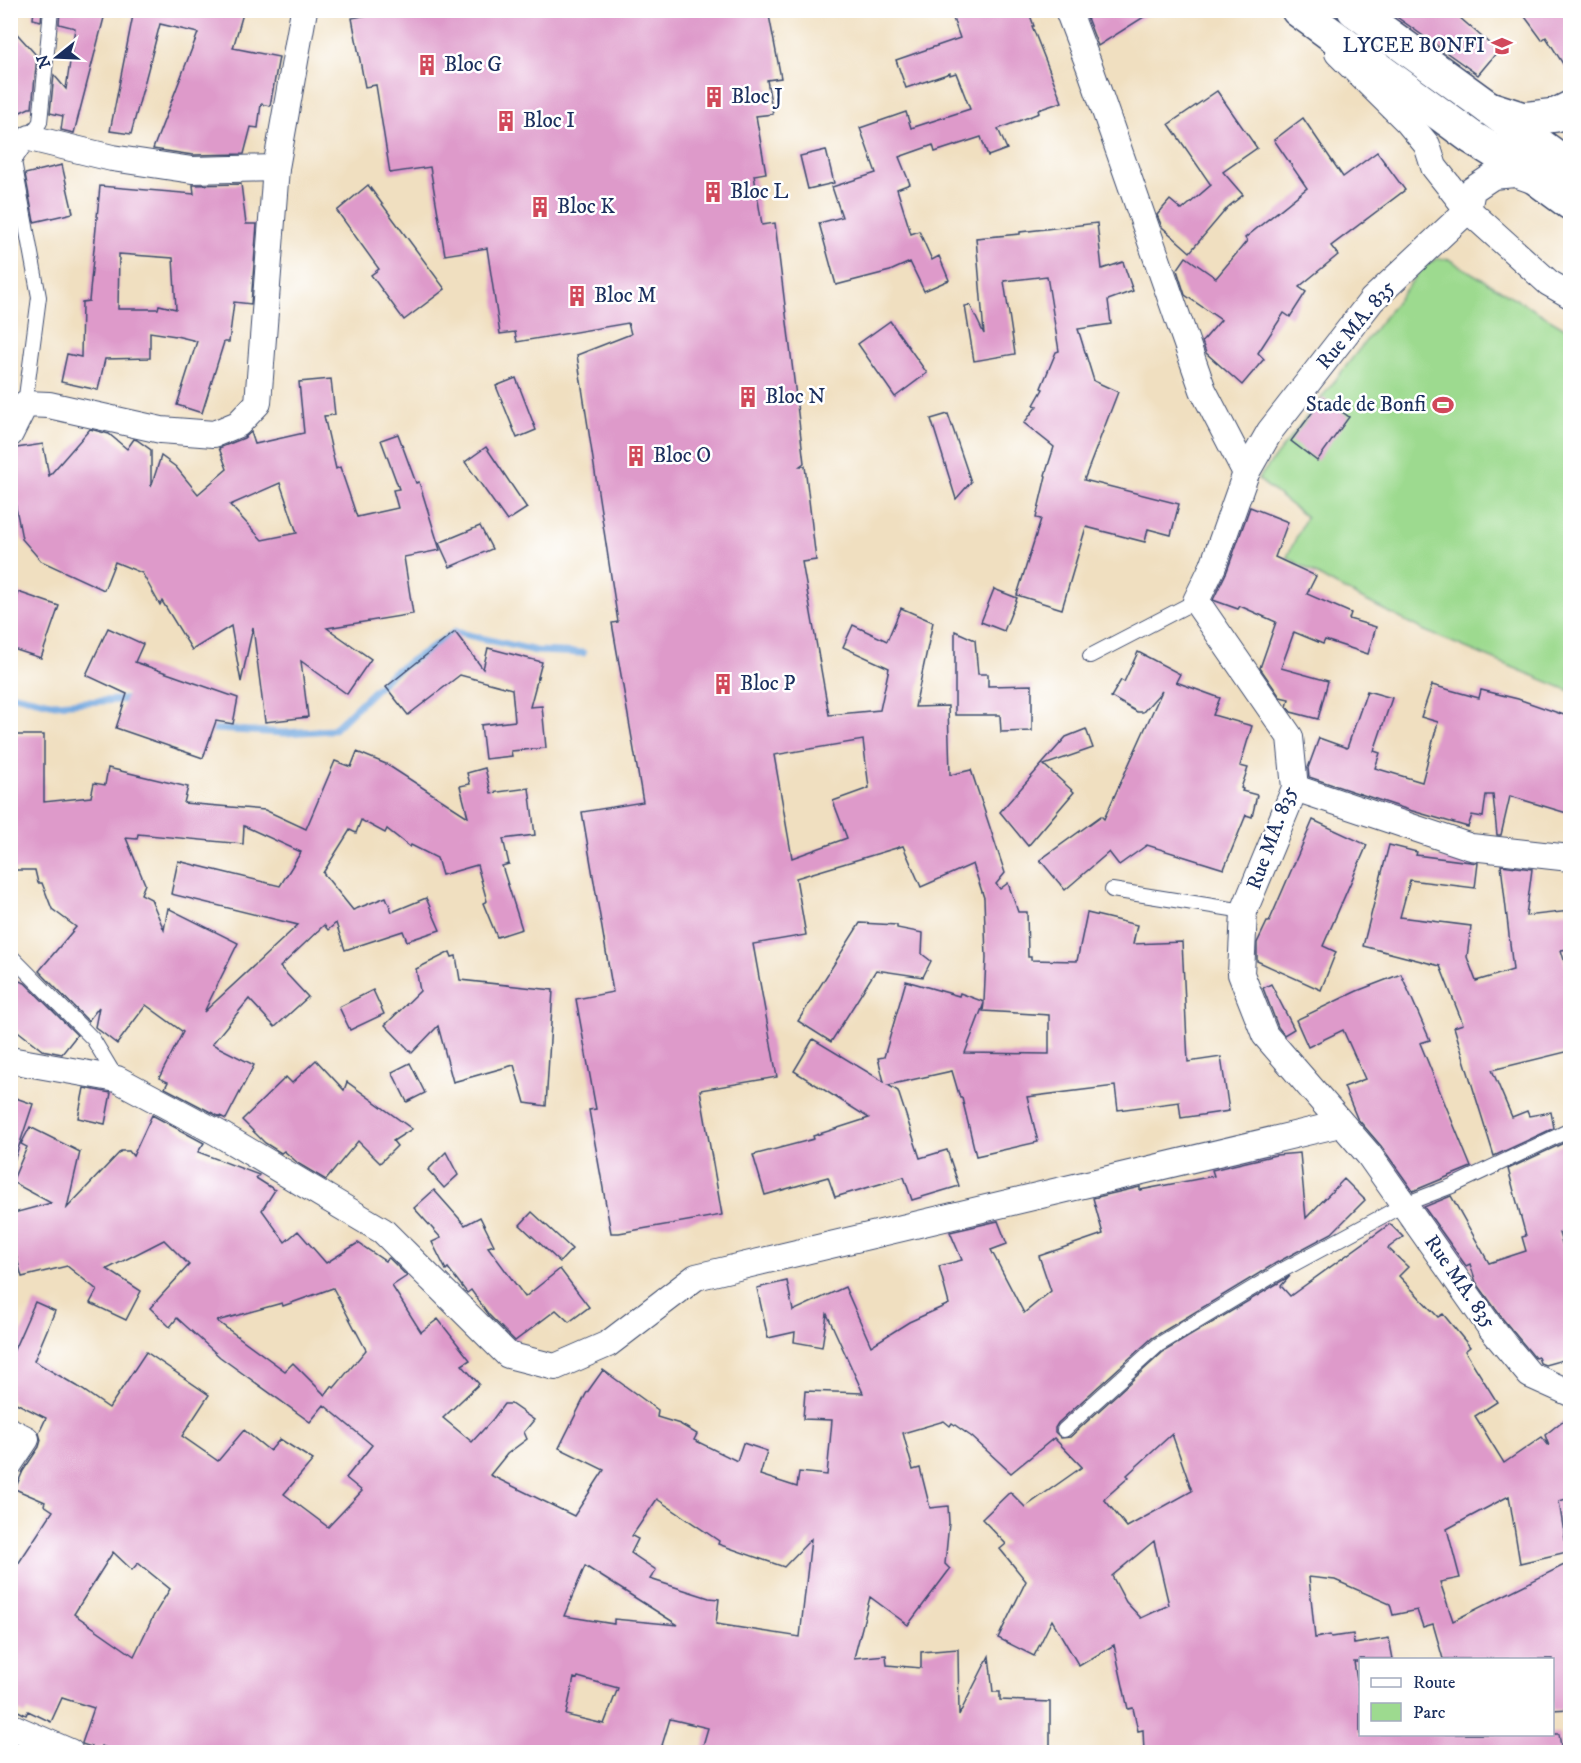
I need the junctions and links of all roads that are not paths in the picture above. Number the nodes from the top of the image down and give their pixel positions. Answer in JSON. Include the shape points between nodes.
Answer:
{"nodes":[{"id":1,"x":51,"y":10,"type":"edge"},
{"id":2,"x":304,"y":10,"type":"edge"},
{"id":3,"x":1068,"y":10,"type":"edge"},
{"id":4,"x":1296,"y":10,"type":"edge"},
{"id":5,"x":1354,"y":10,"type":"edge"},
{"id":6,"x":1489,"y":108,"type":"junction"},
{"id":7,"x":1570,"y":108,"type":"edge"},
{"id":8,"x":30,"y":138,"type":"junction"},
{"id":9,"x":12,"y":158,"type":"edge"},
{"id":10,"x":276,"y":168,"type":"junction"},
{"id":11,"x":1557,"y":175,"type":"edge"},
{"id":12,"x":1570,"y":203,"type":"edge"},
{"id":13,"x":1468,"y":210,"type":"junction"},
{"id":14,"x":1570,"y":295,"type":"edge"},
{"id":15,"x":25,"y":404,"type":"junction"},
{"id":16,"x":10,"y":434,"type":"edge"},
{"id":17,"x":1245,"y":473,"type":"junction"},
{"id":18,"x":1196,"y":602,"type":"junction"},
{"id":19,"x":1090,"y":656,"type":"dead end"},
{"id":20,"x":1295,"y":788,"type":"junction"},
{"id":21,"x":1570,"y":858,"type":"edge"},
{"id":22,"x":1112,"y":890,"type":"dead end"},
{"id":23,"x":1245,"y":911,"type":"junction"},
{"id":24,"x":12,"y":957,"type":"dead end"},
{"id":25,"x":10,"y":1060,"type":"edge"},
{"id":26,"x":117,"y":1079,"type":"junction"},
{"id":27,"x":1340,"y":1124,"type":"junction"},
{"id":28,"x":1570,"y":1130,"type":"edge"},
{"id":29,"x":1405,"y":1204,"type":"junction"},
{"id":30,"x":1570,"y":1393,"type":"edge"},
{"id":31,"x":10,"y":1431,"type":"edge"},
{"id":32,"x":1064,"y":1431,"type":"dead end"},
{"id":33,"x":10,"y":1463,"type":"edge"},
{"id":34,"x":10,"y":1726,"type":"edge"},
{"id":35,"x":70,"y":1752,"type":"edge"}],
"edges":[{"from":1,"to":8,"type":"lane","via":[[40,122]]},
{"from":2,"to":10,"type":"street"},
{"from":3,"to":17,"type":"street","via":[[1203,390]]},
{"from":4,"to":11,"type":"main road","via":[[1471,137]]},
{"from":4,"to":13,"type":"street","via":[[1428,145],[1434,167]]},
{"from":5,"to":6,"type":"main road"},
{"from":6,"to":7,"type":"main road","via":[[1522,119],[1556,115]]},
{"from":6,"to":11,"type":"main road"},
{"from":8,"to":9,"type":"lane"},
{"from":8,"to":10,"type":"street","via":[[112,158],[192,170]]},
{"from":9,"to":15,"type":"lane","via":[[39,297]]},
{"from":10,"to":15,"type":"street","via":[[258,403],[238,424],[214,434],[161,430],[49,405]]},
{"from":11,"to":12,"type":"main road"},
{"from":11,"to":13,"type":"street","via":[[1493,176],[1472,190]]},
{"from":13,"to":14,"type":"street","via":[[1550,283]]},
{"from":13,"to":17,"type":"street","name":"Rue MA. 835","via":[[1372,300],[1270,431]]},
{"from":15,"to":16,"type":"street"},
{"from":17,"to":18,"type":"street","name":"Rue MA. 835","via":[[1213,566]]},
{"from":18,"to":19,"type":"lane"},
{"from":18,"to":20,"type":"street","name":"Rue MA. 835","via":[[1290,737]]},
{"from":20,"to":21,"type":"street","via":[[1471,847]]},
{"from":20,"to":23,"type":"street","name":"Rue MA. 835"},
{"from":22,"to":23,"type":"lane"},
{"from":23,"to":27,"type":"street","name":"Rue MA. 835","via":[[1241,974],[1264,1035]]},
{"from":24,"to":26,"type":"lane","via":[[93,1039]]},
{"from":25,"to":26,"type":"street"},
{"from":26,"to":27,"type":"street","via":[[218,1133],[383,1231],[508,1355],[555,1367],[608,1344],[696,1277]]},
{"from":27,"to":29,"type":"street","name":"Rue MA. 835"},
{"from":28,"to":29,"type":"lane"},
{"from":29,"to":30,"type":"street","name":"Rue MA. 835","via":[[1491,1327],[1530,1375]]},
{"from":29,"to":32,"type":"lane","via":[[1281,1271],[1158,1345]]},
{"from":31,"to":33,"type":"street","via":[[26,1439]]},
{"from":34,"to":35,"type":"street"}]}
